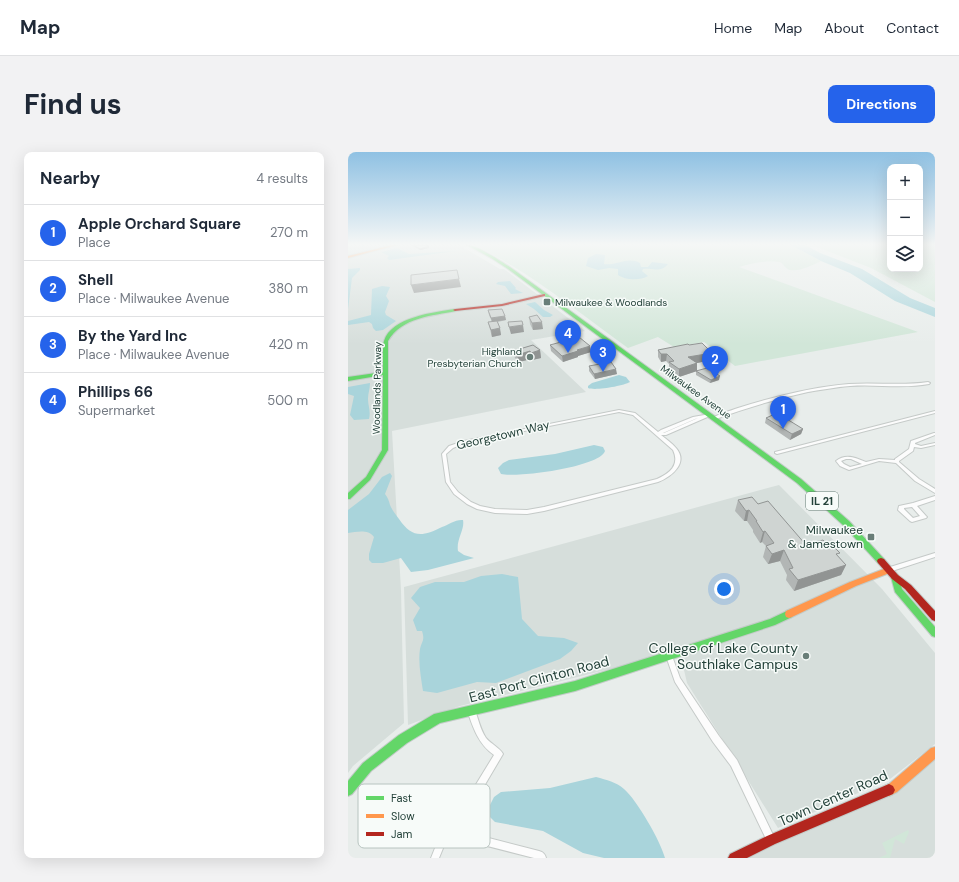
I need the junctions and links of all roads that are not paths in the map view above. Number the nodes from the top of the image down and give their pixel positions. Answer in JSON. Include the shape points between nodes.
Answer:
{"nodes":[{"id":1,"x":522,"y":278,"type":"edge"},
{"id":2,"x":543,"y":294,"type":"junction"},
{"id":3,"x":386,"y":373,"type":"junction"},
{"id":4,"x":348,"y":379,"type":"edge"},
{"id":5,"x":928,"y":383,"type":"dead end"},
{"id":6,"x":935,"y":412,"type":"edge"},
{"id":7,"x":712,"y":417,"type":"junction"},
{"id":8,"x":659,"y":434,"type":"junction"},
{"id":9,"x":935,"y":434,"type":"edge"},
{"id":10,"x":935,"y":444,"type":"edge"},
{"id":11,"x":912,"y":445,"type":"junction"},
{"id":12,"x":777,"y":453,"type":"dead end"},
{"id":13,"x":897,"y":462,"type":"junction"},
{"id":14,"x":866,"y":464,"type":"junction"},
{"id":15,"x":935,"y":491,"type":"edge"},
{"id":16,"x":348,"y":497,"type":"edge"},
{"id":17,"x":935,"y":498,"type":"edge"},
{"id":18,"x":913,"y":505,"type":"dead end"},
{"id":19,"x":935,"y":555,"type":"edge"},
{"id":20,"x":889,"y":570,"type":"junction"},
{"id":21,"x":895,"y":577,"type":"junction"},
{"id":22,"x":935,"y":617,"type":"edge"},
{"id":23,"x":935,"y":633,"type":"edge"},
{"id":24,"x":669,"y":656,"type":"junction"},
{"id":25,"x":470,"y":710,"type":"junction"},
{"id":26,"x":935,"y":752,"type":"edge"},
{"id":27,"x":481,"y":784,"type":"edge"},
{"id":28,"x":348,"y":790,"type":"edge"},
{"id":29,"x":771,"y":840,"type":"junction"},
{"id":30,"x":490,"y":842,"type":"edge"},
{"id":31,"x":439,"y":848,"type":"edge"},
{"id":32,"x":435,"y":858,"type":"edge"},
{"id":33,"x":542,"y":858,"type":"edge"},
{"id":34,"x":734,"y":858,"type":"edge"}],
"edges":[{"from":1,"to":2,"type":"street","name":"Milwaukee Avenue","number":"IL 21"},
{"from":2,"to":3,"type":"street","name":"Woodlands Parkway","via":[[502,305],[424,316],[405,323],[396,328],[386,341]]},
{"from":2,"to":7,"type":"street","name":"Milwaukee Avenue","number":"IL 21"},
{"from":3,"to":4,"type":"street"},
{"from":3,"to":16,"type":"street","name":"Woodlands Parkway","via":[[385,450],[368,478]]},
{"from":5,"to":7,"type":"street","via":[[913,386],[828,387]]},
{"from":6,"to":12,"type":"street"},
{"from":7,"to":8,"type":"street","via":[[666,434]]},
{"from":7,"to":20,"type":"street","name":"Milwaukee Avenue","number":"IL 21","via":[[799,481],[846,523]]},
{"from":8,"to":8,"type":"street","name":"Georgetown Way","via":[[632,413],[611,412],[460,443],[444,454],[446,473],[455,493],[479,508],[508,512],[544,509],[658,480],[670,474],[676,467],[679,456]]},
{"from":9,"to":11,"type":"street"},
{"from":10,"to":11,"type":"street","via":[[921,447]]},
{"from":11,"to":13,"type":"street","via":[[911,450]]},
{"from":13,"to":14,"type":"street","via":[[884,460]]},
{"from":13,"to":15,"type":"street","via":[[917,480]]},
{"from":14,"to":14,"type":"street","via":[[849,469],[838,461],[850,457]]},
{"from":17,"to":18,"type":"street"},
{"from":19,"to":20,"type":"street"},
{"from":20,"to":21,"type":"street","name":"Milwaukee Avenue","number":"IL 21"},
{"from":20,"to":24,"type":"street","name":"East Port Clinton Road","via":[[772,622]]},
{"from":21,"to":22,"type":"street","name":"Milwaukee Avenue","number":"IL 21","via":[[908,587]]},
{"from":21,"to":23,"type":"street","name":"Milwaukee Avenue","number":"IL 21","via":[[898,590]]},
{"from":24,"to":25,"type":"street","name":"East Port Clinton Road","via":[[575,686]]},
{"from":24,"to":29,"type":"street","via":[[677,680],[734,763]]},
{"from":25,"to":27,"type":"street","via":[[479,736],[499,754]]},
{"from":25,"to":28,"type":"street","name":"East Port Clinton Road","via":[[438,718],[403,739],[367,768]]},
{"from":26,"to":29,"type":"street","name":"Town Center Road","via":[[893,788]]},
{"from":29,"to":34,"type":"street","name":"Town Center Road"},
{"from":30,"to":33,"type":"street"},
{"from":31,"to":32,"type":"street"}]}
